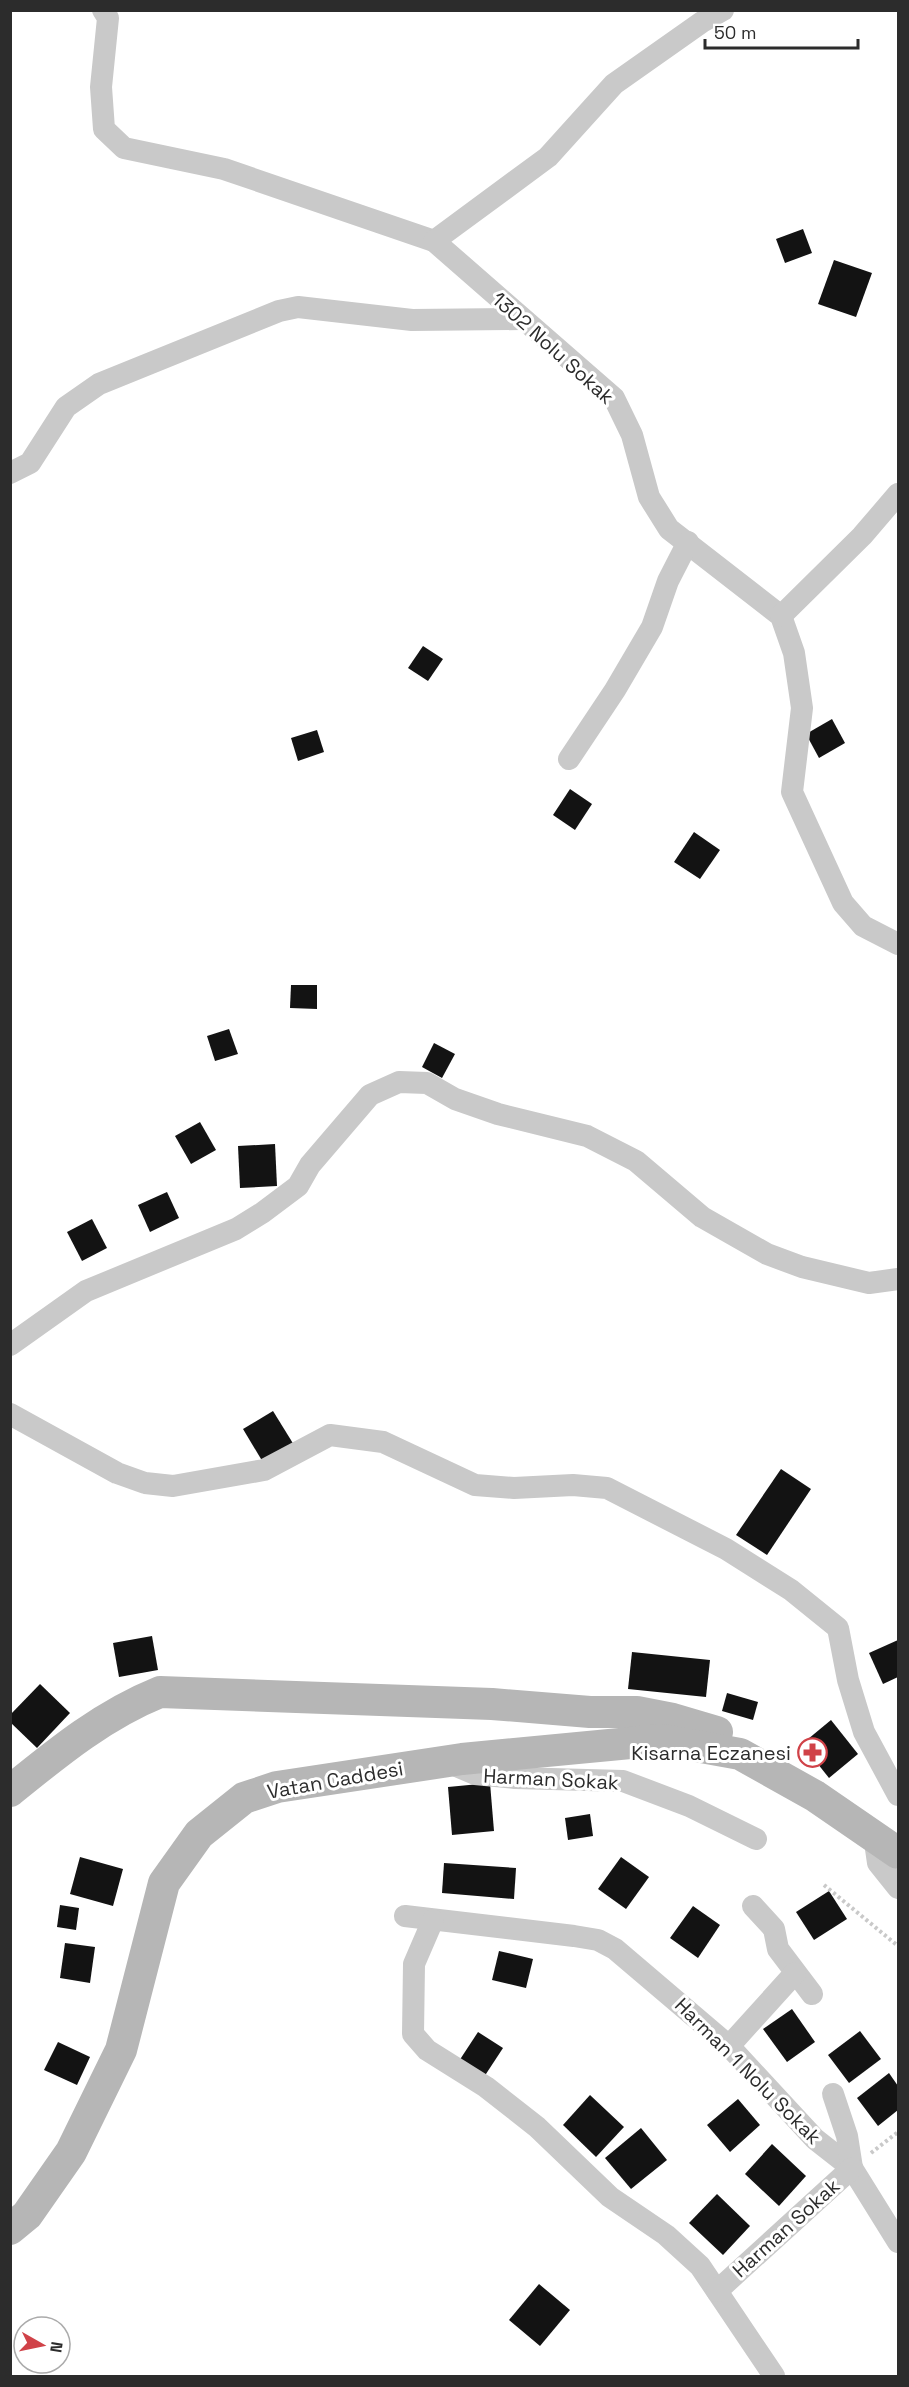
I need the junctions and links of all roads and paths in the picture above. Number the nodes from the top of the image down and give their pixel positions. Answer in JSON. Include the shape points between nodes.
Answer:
{"nodes":[{"id":1,"x":103,"y":10,"type":"edge"},
{"id":2,"x":723,"y":10,"type":"edge"},
{"id":3,"x":434,"y":241,"type":"junction"},
{"id":4,"x":522,"y":319,"type":"junction"},
{"id":5,"x":10,"y":473,"type":"edge"},
{"id":6,"x":898,"y":494,"type":"edge"},
{"id":7,"x":687,"y":542,"type":"junction"},
{"id":8,"x":781,"y":616,"type":"junction"},
{"id":9,"x":569,"y":759,"type":"dead end"},
{"id":10,"x":898,"y":944,"type":"edge"},
{"id":11,"x":898,"y":1280,"type":"edge"},
{"id":12,"x":10,"y":1345,"type":"edge"},
{"id":13,"x":10,"y":1414,"type":"edge"},
{"id":14,"x":446,"y":1761,"type":"junction"},
{"id":15,"x":768,"y":1770,"type":"junction"},
{"id":16,"x":10,"y":1791,"type":"edge"},
{"id":17,"x":898,"y":1796,"type":"edge"},
{"id":18,"x":874,"y":1835,"type":"junction"},
{"id":19,"x":756,"y":1839,"type":"dead end"},
{"id":20,"x":898,"y":1853,"type":"edge"},
{"id":21,"x":824,"y":1885,"type":"dead end"},
{"id":22,"x":898,"y":1888,"type":"edge"},
{"id":23,"x":753,"y":1906,"type":"dead end"},
{"id":24,"x":405,"y":1916,"type":"dead end"},
{"id":25,"x":433,"y":1920,"type":"junction"},
{"id":26,"x":898,"y":1946,"type":"edge"},
{"id":27,"x":795,"y":1972,"type":"junction"},
{"id":28,"x":812,"y":1994,"type":"dead end"},
{"id":29,"x":729,"y":2046,"type":"junction"},
{"id":30,"x":834,"y":2094,"type":"dead end"},
{"id":31,"x":898,"y":2132,"type":"edge"},
{"id":32,"x":852,"y":2168,"type":"junction"},
{"id":33,"x":10,"y":2229,"type":"edge"},
{"id":34,"x":898,"y":2242,"type":"edge"},
{"id":35,"x":717,"y":2291,"type":"junction"},
{"id":36,"x":774,"y":2376,"type":"edge"}],
"edges":[{"from":1,"to":3,"type":"street","via":[[108,18],[101,87],[104,129],[124,148],[224,169]]},
{"from":2,"to":3,"type":"street","via":[[614,84],[548,157]]},
{"from":3,"to":4,"type":"street","name":"1302 Nolu Sokak"},
{"from":4,"to":5,"type":"street","via":[[412,320],[298,307],[279,311],[99,384],[66,407],[30,463]]},
{"from":4,"to":7,"type":"street","name":"1302 Nolu Sokak","via":[[614,398],[632,435],[649,497],[669,529]]},
{"from":6,"to":8,"type":"street","via":[[862,536]]},
{"from":7,"to":8,"type":"street","name":"1302 Nolu Sokak"},
{"from":7,"to":9,"type":"street","via":[[652,627]]},
{"from":8,"to":10,"type":"street","via":[[794,653],[802,708],[792,792],[843,903],[863,926]]},
{"from":11,"to":12,"type":"street","via":[[869,1283],[766,1254],[702,1217],[636,1161],[587,1136],[498,1114],[455,1099],[427,1083],[399,1082],[370,1095],[310,1165],[298,1186],[262,1213],[236,1229],[86,1291]]},
{"from":13,"to":17,"type":"street","via":[[117,1473],[145,1483],[173,1486],[264,1470],[330,1435],[342,1435],[383,1442],[475,1485],[607,1488],[726,1549],[790,1590],[838,1628],[864,1732]]},
{"from":14,"to":15,"type":"street","name":"Vatan Caddesi","via":[[662,1740],[740,1755]]},
{"from":14,"to":19,"type":"street","name":"Harman Sokak","via":[[475,1774],[623,1781],[689,1806]]},
{"from":14,"to":33,"type":"street","name":"Vatan Caddesi","via":[[277,1787],[244,1798],[200,1834],[164,1883],[121,2050],[93,2111],[71,2152],[27,2215]]},
{"from":15,"to":16,"type":"street","via":[[732,1737],[637,1712],[160,1692],[125,1707],[69,1743]]},
{"from":15,"to":18,"type":"street","name":"Vatan Caddesi"},
{"from":18,"to":20,"type":"street","name":"Vatan Caddesi"},
{"from":18,"to":22,"type":"street","via":[[878,1863]]},
{"from":21,"to":26,"type":"path"},
{"from":23,"to":27,"type":"street","via":[[774,1929],[778,1949]]},
{"from":24,"to":25,"type":"street","name":"Harman 1 Nolu Sokak"},
{"from":25,"to":29,"type":"street","name":"Harman 1 Nolu Sokak","via":[[598,1940],[615,1949]]},
{"from":25,"to":35,"type":"street","via":[[414,1964],[413,2034],[427,2050],[486,2087],[537,2127],[610,2197],[666,2235],[700,2266]]},
{"from":27,"to":28,"type":"street"},
{"from":27,"to":29,"type":"street"},
{"from":29,"to":32,"type":"street","name":"Harman 1 Nolu Sokak","via":[[815,2139]]},
{"from":30,"to":32,"type":"street","name":"Harman Sokak","via":[[848,2136]]},
{"from":31,"to":32,"type":"path"},
{"from":32,"to":34,"type":"street"},
{"from":32,"to":35,"type":"street","name":"Harman Sokak"},
{"from":35,"to":36,"type":"street"}]}
